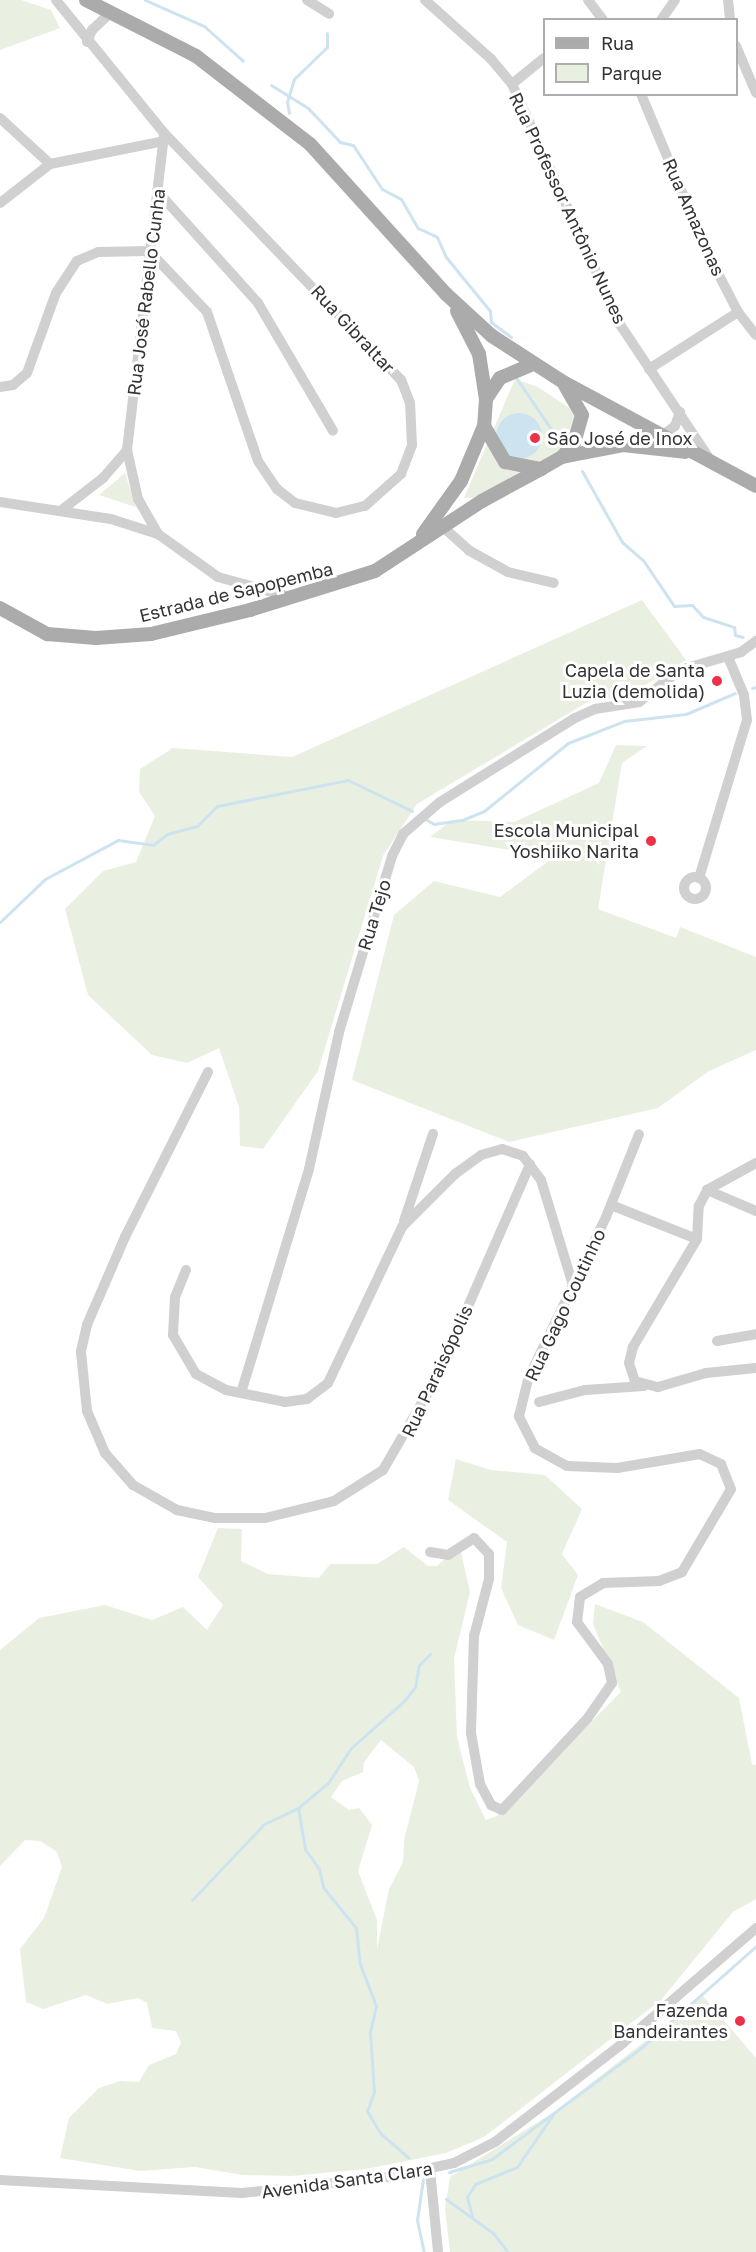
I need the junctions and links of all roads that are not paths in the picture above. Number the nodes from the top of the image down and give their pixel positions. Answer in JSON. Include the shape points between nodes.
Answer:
{"nodes":[{"id":1,"x":56,"y":0,"type":"edge"},
{"id":2,"x":86,"y":0,"type":"edge"},
{"id":3,"x":307,"y":0,"type":"edge"},
{"id":4,"x":425,"y":0,"type":"edge"},
{"id":5,"x":588,"y":0,"type":"edge"},
{"id":6,"x":675,"y":0,"type":"edge"},
{"id":7,"x":728,"y":0,"type":"edge"},
{"id":8,"x":111,"y":12,"type":"junction"},
{"id":9,"x":329,"y":14,"type":"dead end"},
{"id":10,"x":599,"y":18,"type":"edge"},
{"id":11,"x":662,"y":18,"type":"edge"},
{"id":12,"x":730,"y":18,"type":"edge"},
{"id":13,"x":87,"y":42,"type":"junction"},
{"id":14,"x":738,"y":51,"type":"edge"},
{"id":15,"x":543,"y":59,"type":"edge"},
{"id":16,"x":512,"y":84,"type":"junction"},
{"id":17,"x":756,"y":93,"type":"edge"},
{"id":18,"x":642,"y":96,"type":"edge"},
{"id":19,"x":0,"y":118,"type":"edge"},
{"id":20,"x":164,"y":137,"type":"junction"},
{"id":21,"x":50,"y":164,"type":"junction"},
{"id":22,"x":159,"y":193,"type":"junction"},
{"id":23,"x":0,"y":203,"type":"edge"},
{"id":24,"x":149,"y":250,"type":"junction"},
{"id":25,"x":446,"y":294,"type":"junction"},
{"id":26,"x":738,"y":312,"type":"junction"},
{"id":27,"x":756,"y":335,"type":"edge"},
{"id":28,"x":533,"y":364,"type":"junction"},
{"id":29,"x":649,"y":369,"type":"junction"},
{"id":30,"x":563,"y":382,"type":"junction"},
{"id":31,"x":0,"y":387,"type":"edge"},
{"id":32,"x":486,"y":399,"type":"junction"},
{"id":33,"x":680,"y":412,"type":"junction"},
{"id":34,"x":484,"y":426,"type":"junction"},
{"id":35,"x":333,"y":431,"type":"dead end"},
{"id":36,"x":663,"y":435,"type":"junction"},
{"id":37,"x":127,"y":450,"type":"junction"},
{"id":38,"x":562,"y":457,"type":"junction"},
{"id":39,"x":708,"y":460,"type":"junction"},
{"id":40,"x":541,"y":470,"type":"junction"},
{"id":41,"x":756,"y":486,"type":"edge"},
{"id":42,"x":0,"y":502,"type":"edge"},
{"id":43,"x":63,"y":510,"type":"junction"},
{"id":44,"x":442,"y":526,"type":"junction"},
{"id":45,"x":158,"y":534,"type":"junction"},
{"id":46,"x":408,"y":551,"type":"junction"},
{"id":47,"x":554,"y":583,"type":"dead end"},
{"id":48,"x":296,"y":598,"type":"junction"},
{"id":49,"x":0,"y":608,"type":"edge"},
{"id":50,"x":756,"y":641,"type":"edge"},
{"id":51,"x":728,"y":657,"type":"junction"},
{"id":52,"x":699,"y":878,"type":"dead end"},
{"id":53,"x":208,"y":1072,"type":"dead end"},
{"id":54,"x":433,"y":1134,"type":"dead end"},
{"id":55,"x":639,"y":1134,"type":"dead end"},
{"id":56,"x":756,"y":1163,"type":"edge"},
{"id":57,"x":530,"y":1164,"type":"junction"},
{"id":58,"x":707,"y":1190,"type":"junction"},
{"id":59,"x":611,"y":1205,"type":"junction"},
{"id":60,"x":756,"y":1211,"type":"edge"},
{"id":61,"x":402,"y":1227,"type":"junction"},
{"id":62,"x":697,"y":1239,"type":"junction"},
{"id":63,"x":186,"y":1270,"type":"dead end"},
{"id":64,"x":573,"y":1285,"type":"junction"},
{"id":65,"x":756,"y":1334,"type":"edge"},
{"id":66,"x":717,"y":1341,"type":"dead end"},
{"id":67,"x":756,"y":1368,"type":"edge"},
{"id":68,"x":645,"y":1386,"type":"junction"},
{"id":69,"x":241,"y":1393,"type":"junction"},
{"id":70,"x":539,"y":1402,"type":"dead end"},
{"id":71,"x":430,"y":1552,"type":"dead end"},
{"id":72,"x":756,"y":1928,"type":"edge"},
{"id":73,"x":430,"y":2170,"type":"junction"},
{"id":74,"x":0,"y":2180,"type":"edge"},
{"id":75,"x":438,"y":2252,"type":"edge"}],
"edges":[{"from":1,"to":13,"type":"street","name":"Rua Gibraltar"},
{"from":2,"to":8,"type":"main road"},
{"from":3,"to":9,"type":"street"},
{"from":4,"to":16,"type":"street","name":"Rua Professor Antônio Nunes","via":[[491,59]]},
{"from":5,"to":10,"type":"street"},
{"from":6,"to":11,"type":"street"},
{"from":7,"to":12,"type":"street"},
{"from":8,"to":13,"type":"street","via":[[92,30]]},
{"from":8,"to":25,"type":"main road","via":[[196,56],[310,144]]},
{"from":13,"to":20,"type":"street","name":"Rua Gibraltar"},
{"from":14,"to":17,"type":"street"},
{"from":15,"to":16,"type":"street"},
{"from":16,"to":29,"type":"street","name":"Rua Professor Antônio Nunes","via":[[608,301]]},
{"from":18,"to":26,"type":"street","name":"Rua Amazonas","via":[[708,254]]},
{"from":19,"to":21,"type":"street"},
{"from":20,"to":21,"type":"street"},
{"from":20,"to":22,"type":"street","name":"Rua José Rabello Cunha"},
{"from":20,"to":24,"type":"street","name":"Rua Gibraltar","via":[[401,380],[410,403],[412,445],[401,474],[384,493],[365,506],[336,513],[295,503],[277,489],[251,444],[207,312]]},
{"from":21,"to":23,"type":"street"},
{"from":22,"to":24,"type":"street","name":"Rua José Rabello Cunha"},
{"from":22,"to":35,"type":"street","via":[[258,303]]},
{"from":24,"to":31,"type":"street","via":[[126,248],[77,261],[56,293],[27,373],[13,385]]},
{"from":24,"to":37,"type":"street","name":"Rua José Rabello Cunha"},
{"from":25,"to":28,"type":"main road","via":[[492,336]]},
{"from":25,"to":32,"type":"main road","via":[[474,339]]},
{"from":26,"to":27,"type":"street","name":"Rua Amazonas"},
{"from":26,"to":29,"type":"street"},
{"from":28,"to":30,"type":"main road"},
{"from":28,"to":32,"type":"main road","via":[[500,378]]},
{"from":29,"to":33,"type":"street","name":"Rua Professor Antônio Nunes"},
{"from":30,"to":36,"type":"main road"},
{"from":30,"to":38,"type":"main road","via":[[577,403],[582,426]]},
{"from":32,"to":34,"type":"main road"},
{"from":33,"to":36,"type":"street","via":[[675,426]]},
{"from":33,"to":39,"type":"street","name":"Rua Professor Antônio Nunes"},
{"from":34,"to":40,"type":"main road","via":[[505,462]]},
{"from":34,"to":46,"type":"main road","via":[[452,495]]},
{"from":36,"to":39,"type":"main road"},
{"from":37,"to":43,"type":"street","via":[[103,478]]},
{"from":37,"to":45,"type":"street","name":"Rua José Rabello Cunha","via":[[138,499]]},
{"from":38,"to":39,"type":"main road","via":[[623,445],[662,446]]},
{"from":38,"to":40,"type":"main road"},
{"from":39,"to":41,"type":"main road"},
{"from":40,"to":44,"type":"main road","name":"Estrada de Sapopemba"},
{"from":42,"to":43,"type":"street"},
{"from":43,"to":45,"type":"street"},
{"from":44,"to":46,"type":"main road","name":"Estrada de Sapopemba"},
{"from":44,"to":47,"type":"street","via":[[470,551],[508,572]]},
{"from":45,"to":48,"type":"street","via":[[218,577]]},
{"from":46,"to":48,"type":"main road","name":"Estrada de Sapopemba","via":[[358,579]]},
{"from":48,"to":49,"type":"main road","name":"Estrada de Sapopemba","via":[[151,634],[96,638],[47,634]]},
{"from":50,"to":51,"type":"street","name":"Rua Tejo"},
{"from":51,"to":52,"type":"street","via":[[744,695],[747,720]]},
{"from":51,"to":69,"type":"street","name":"Rua Tejo","via":[[680,670],[639,702],[595,709],[575,718],[431,808],[403,834],[392,856],[339,1032],[309,1169]]},
{"from":53,"to":57,"type":"street","name":"Rua Paraisópolis","via":[[124,1237],[87,1325],[81,1352],[87,1411],[105,1453],[133,1485],[177,1510],[215,1518],[265,1518],[334,1500],[383,1470],[438,1375]]},
{"from":54,"to":61,"type":"street"},
{"from":55,"to":59,"type":"street","name":"Rua Gago Coutinho"},
{"from":56,"to":58,"type":"street"},
{"from":57,"to":61,"type":"street","via":[[510,1150],[481,1155],[440,1187]]},
{"from":57,"to":64,"type":"street","via":[[546,1192]]},
{"from":58,"to":60,"type":"street"},
{"from":58,"to":62,"type":"street","via":[[699,1206]]},
{"from":59,"to":62,"type":"street"},
{"from":59,"to":64,"type":"street","name":"Rua Gago Coutinho"},
{"from":61,"to":69,"type":"street","via":[[324,1388],[299,1401]]},
{"from":62,"to":68,"type":"street","via":[[633,1347],[630,1373]]},
{"from":63,"to":69,"type":"street","via":[[172,1315],[178,1349],[202,1381]]},
{"from":64,"to":71,"type":"street","name":"Rua Gago Coutinho","via":[[522,1400],[519,1416],[529,1441],[546,1456],[585,1468],[707,1455],[727,1471],[731,1489],[682,1572],[659,1581],[603,1583],[580,1597],[577,1622],[608,1664],[612,1683],[587,1719],[502,1810],[491,1805],[480,1784],[471,1733],[474,1636],[489,1579],[489,1554],[474,1538],[448,1555]]},
{"from":65,"to":66,"type":"street"},
{"from":67,"to":68,"type":"street"},
{"from":68,"to":70,"type":"street","via":[[585,1390]]},
{"from":72,"to":73,"type":"street","name":"Avenida Santa Clara","via":[[623,2043],[495,2142]]},
{"from":73,"to":74,"type":"street","name":"Avenida Santa Clara","via":[[295,2190],[205,2194]]},
{"from":73,"to":75,"type":"street"}]}
